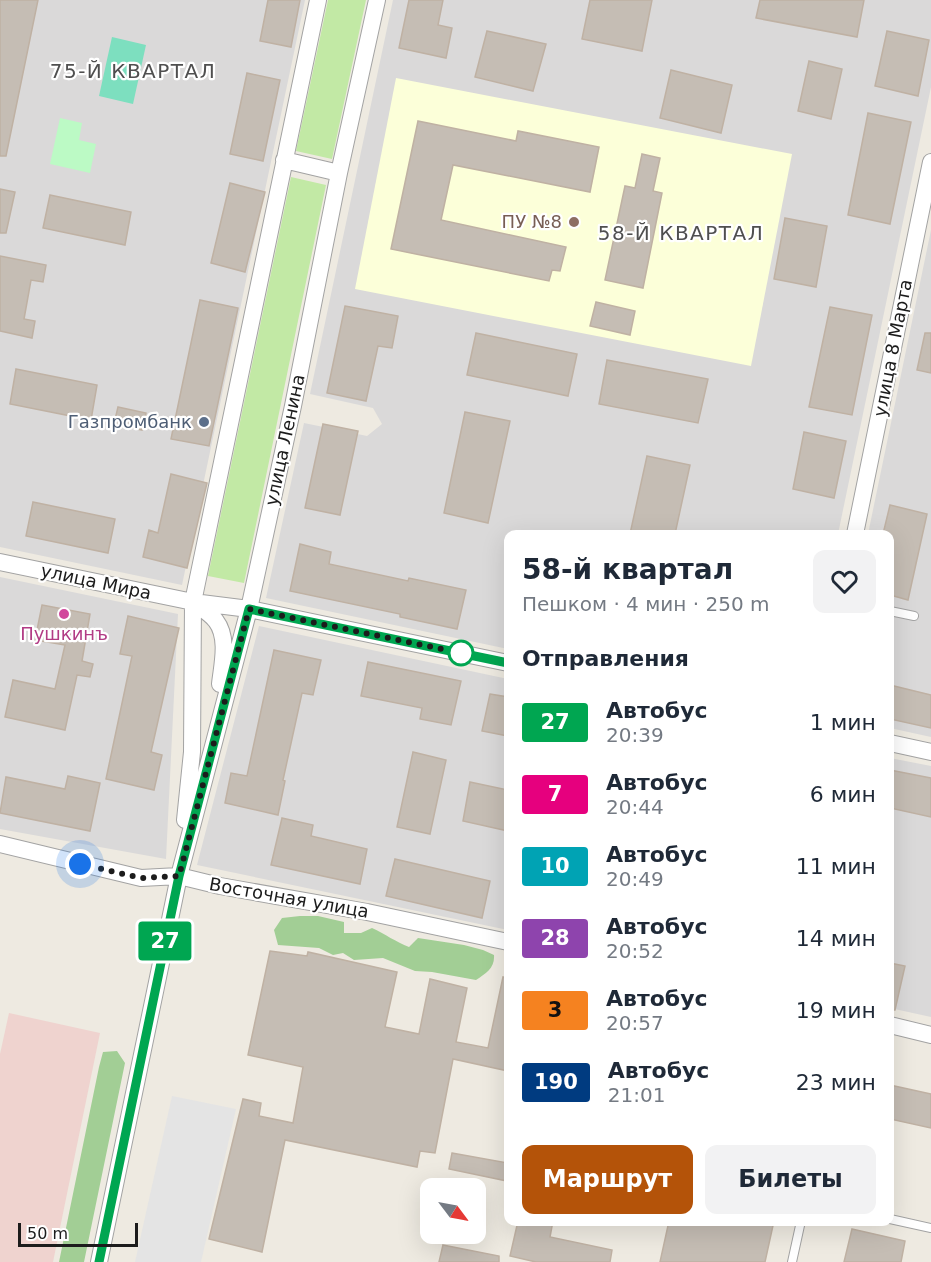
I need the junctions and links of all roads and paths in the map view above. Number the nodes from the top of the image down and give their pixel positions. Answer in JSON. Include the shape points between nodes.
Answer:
{"nodes":[{"id":1,"x":318,"y":0,"type":"edge"},
{"id":2,"x":377,"y":0,"type":"edge"},
{"id":3,"x":284,"y":160,"type":"junction"},
{"id":4,"x":931,"y":162,"type":"edge"},
{"id":5,"x":339,"y":172,"type":"junction"},
{"id":6,"x":856,"y":530,"type":"edge"},
{"id":7,"x":0,"y":562,"type":"edge"},
{"id":8,"x":193,"y":602,"type":"junction"},
{"id":9,"x":249,"y":609,"type":"junction"},
{"id":10,"x":894,"y":612,"type":"edge"},
{"id":11,"x":914,"y":616,"type":"dead end"},
{"id":12,"x":504,"y":662,"type":"edge"},
{"id":13,"x":213,"y":742,"type":"junction"},
{"id":14,"x":894,"y":744,"type":"edge"},
{"id":15,"x":931,"y":752,"type":"edge"},
{"id":16,"x":0,"y":844,"type":"edge"},
{"id":17,"x":179,"y":876,"type":"junction"},
{"id":18,"x":504,"y":941,"type":"edge"},
{"id":19,"x":894,"y":1027,"type":"edge"},
{"id":20,"x":931,"y":1035,"type":"edge"},
{"id":21,"x":894,"y":1220,"type":"edge"},
{"id":22,"x":800,"y":1226,"type":"edge"},
{"id":23,"x":931,"y":1228,"type":"edge"},
{"id":24,"x":99,"y":1262,"type":"edge"},
{"id":25,"x":792,"y":1262,"type":"edge"}],
"edges":[{"from":1,"to":3,"type":"street","name":"улица Ленина"},
{"from":2,"to":5,"type":"street","name":"улица Ленина"},
{"from":3,"to":5,"type":"street"},
{"from":3,"to":8,"type":"street","name":"улица Ленина"},
{"from":4,"to":6,"type":"street","name":"улица 8 Марта"},
{"from":5,"to":9,"type":"street","name":"улица Ленина"},
{"from":7,"to":8,"type":"street","name":"улица Мира"},
{"from":8,"to":9,"type":"street","name":"улица Мира"},
{"from":8,"to":13,"type":"street","name":"улица Мира","via":[[216,621],[222,635],[224,652]]},
{"from":8,"to":17,"type":"street","name":"улица Ленина","via":[[192,752]]},
{"from":9,"to":12,"type":"street","name":"улица Мира"},
{"from":9,"to":13,"type":"street","name":"улица Ленина"},
{"from":10,"to":11,"type":"lane"},
{"from":13,"to":17,"type":"street","name":"улица Ленина"},
{"from":14,"to":15,"type":"street"},
{"from":16,"to":17,"type":"street","name":"Восточная улица","via":[[141,878]]},
{"from":17,"to":18,"type":"street","name":"Восточная улица"},
{"from":17,"to":24,"type":"street","name":"улица Ленина"},
{"from":19,"to":20,"type":"street"},
{"from":21,"to":23,"type":"lane"},
{"from":22,"to":25,"type":"lane"}]}
